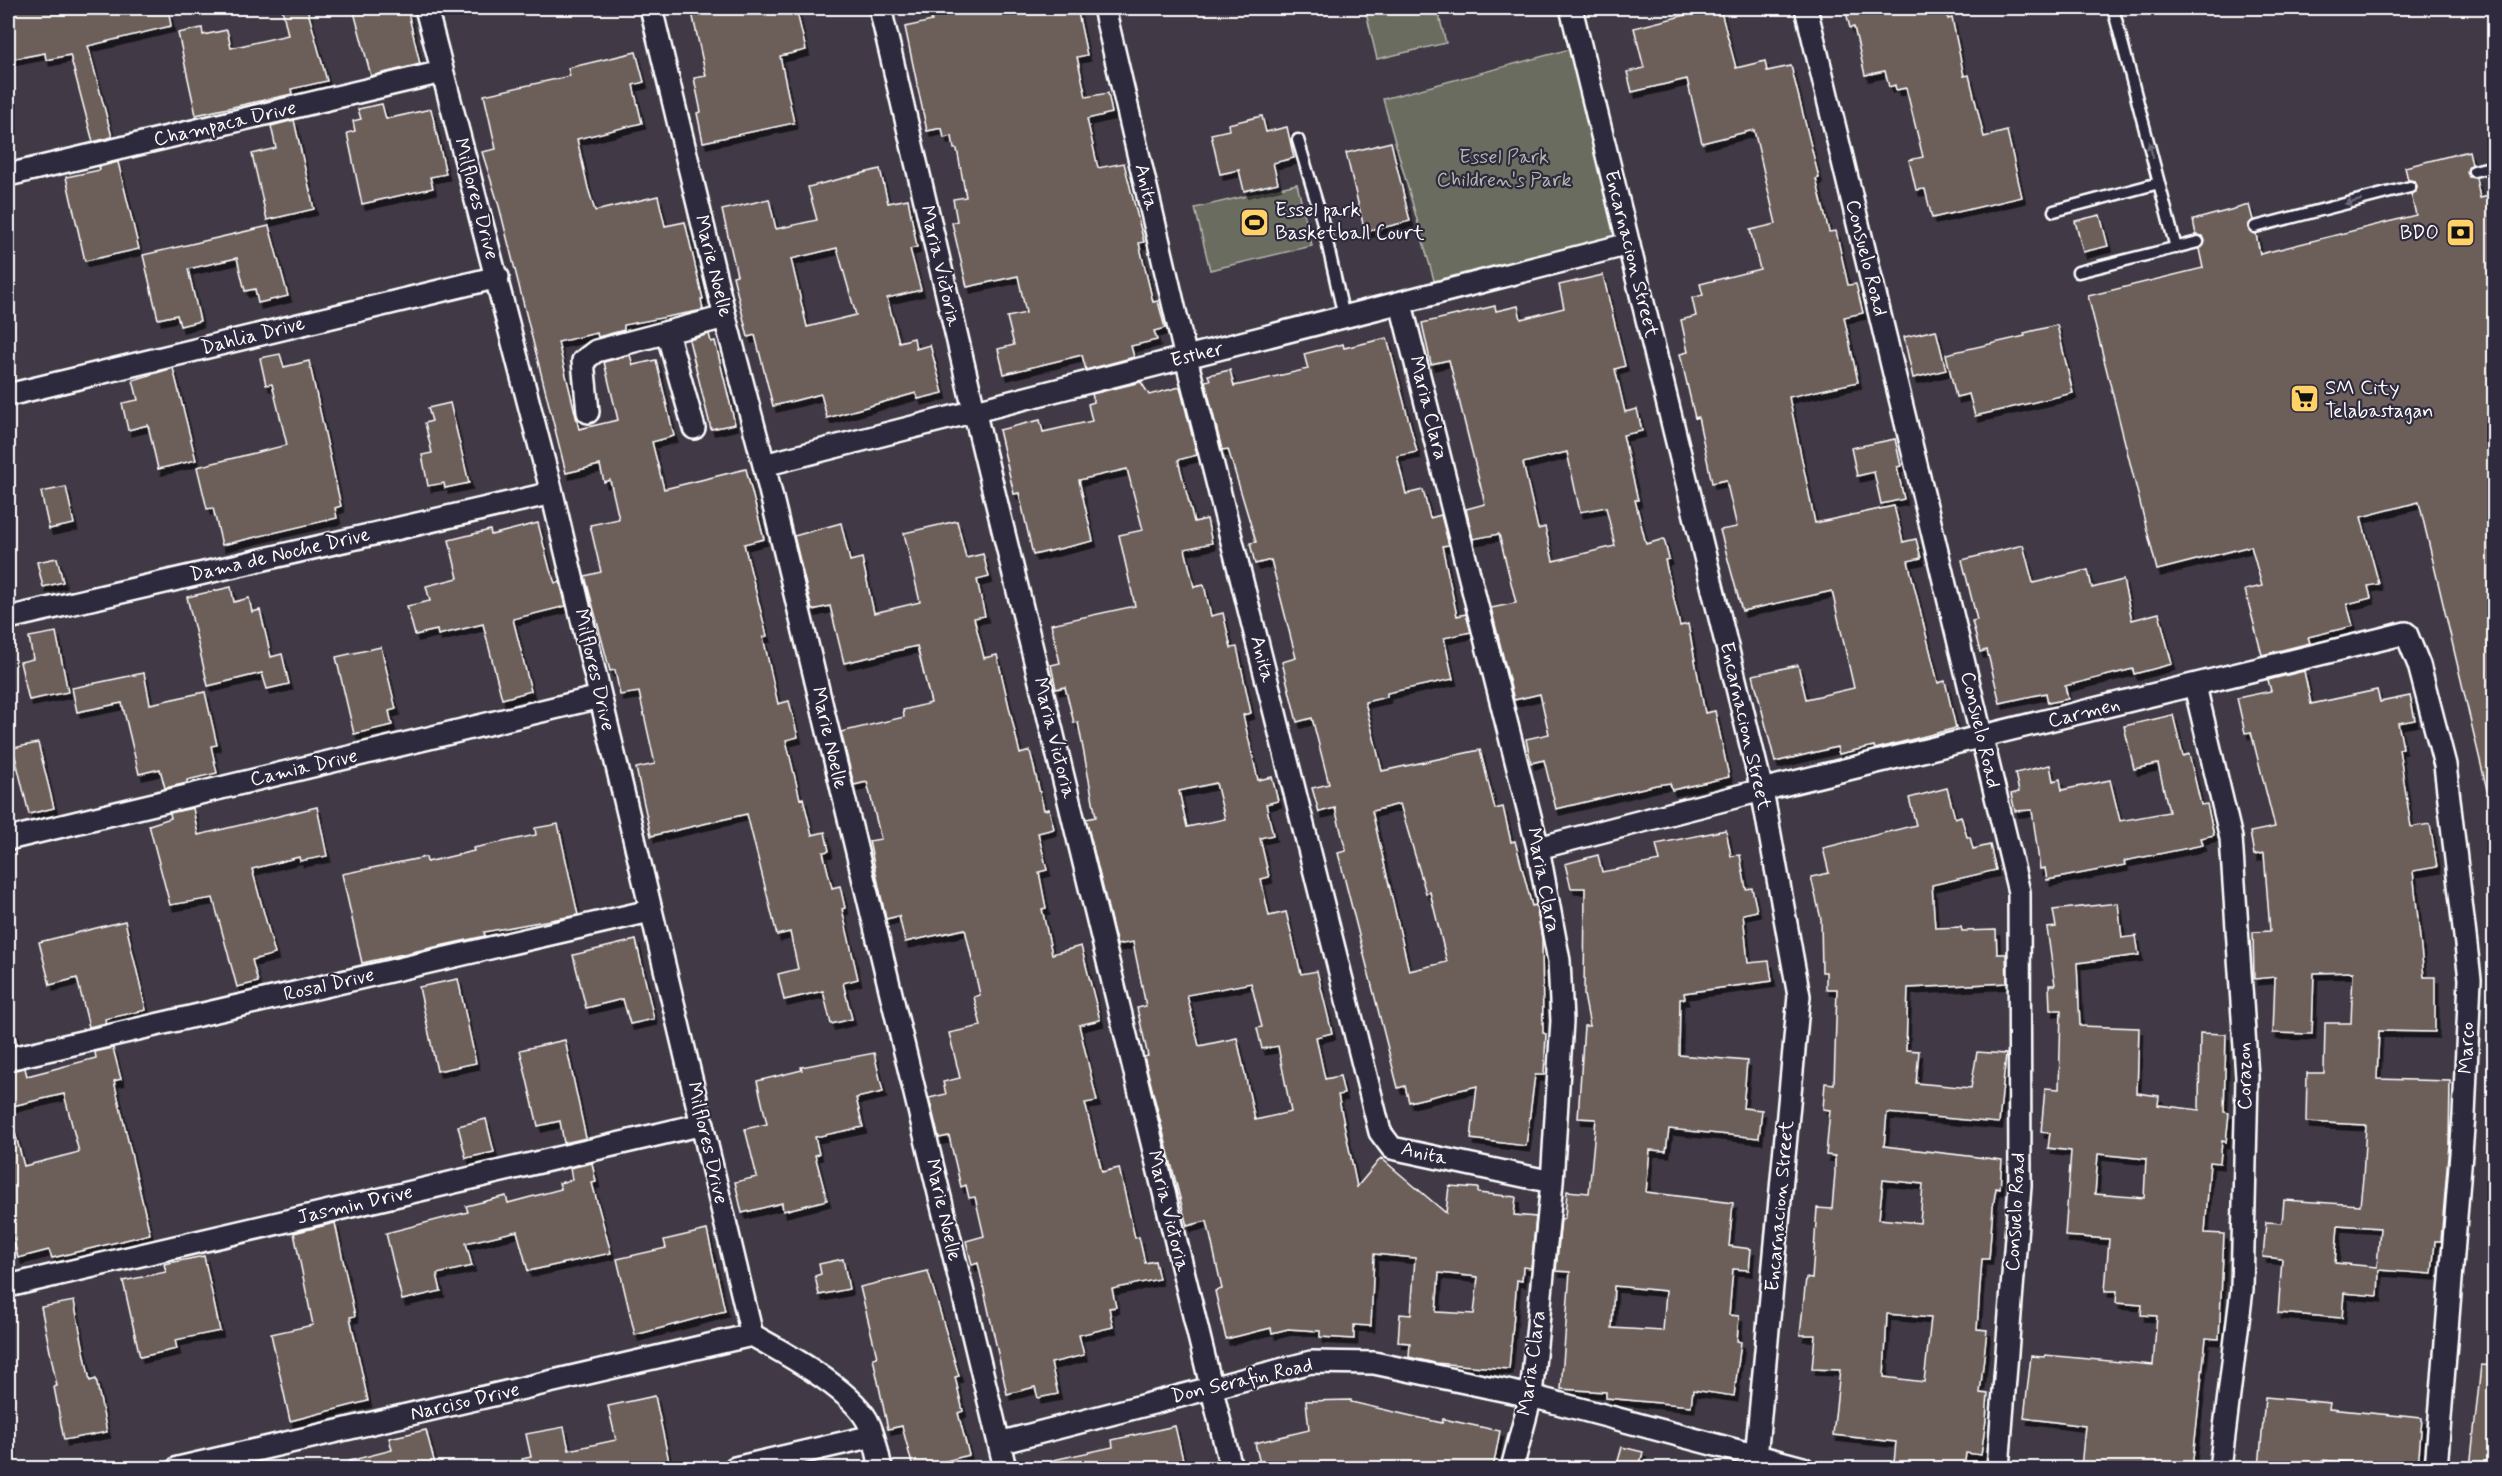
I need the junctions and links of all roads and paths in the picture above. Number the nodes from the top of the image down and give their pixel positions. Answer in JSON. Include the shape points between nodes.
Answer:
{"nodes":[{"id":1,"x":426,"y":8,"type":"edge"},
{"id":2,"x":651,"y":8,"type":"edge"},
{"id":3,"x":880,"y":8,"type":"edge"},
{"id":4,"x":1104,"y":8,"type":"edge"},
{"id":5,"x":1571,"y":8,"type":"edge"},
{"id":6,"x":1806,"y":8,"type":"edge"},
{"id":7,"x":2113,"y":8,"type":"edge"},
{"id":8,"x":442,"y":72,"type":"junction"},
{"id":9,"x":1298,"y":140,"type":"dead end"},
{"id":10,"x":2494,"y":166,"type":"edge"},
{"id":11,"x":2474,"y":171,"type":"dead end"},
{"id":12,"x":8,"y":176,"type":"edge"},
{"id":13,"x":2159,"y":183,"type":"junction"},
{"id":14,"x":2410,"y":187,"type":"dead end"},
{"id":15,"x":2054,"y":211,"type":"dead end"},
{"id":16,"x":2254,"y":227,"type":"dead end"},
{"id":17,"x":2198,"y":242,"type":"dead end"},
{"id":18,"x":1629,"y":244,"type":"junction"},
{"id":19,"x":2176,"y":248,"type":"junction"},
{"id":20,"x":2078,"y":272,"type":"dead end"},
{"id":21,"x":498,"y":277,"type":"junction"},
{"id":22,"x":1401,"y":304,"type":"junction"},
{"id":23,"x":724,"y":317,"type":"junction"},
{"id":24,"x":1344,"y":317,"type":"junction"},
{"id":25,"x":667,"y":332,"type":"junction"},
{"id":26,"x":1186,"y":358,"type":"junction"},
{"id":27,"x":8,"y":395,"type":"edge"},
{"id":28,"x":974,"y":410,"type":"junction"},
{"id":29,"x":588,"y":412,"type":"dead end"},
{"id":30,"x":694,"y":428,"type":"dead end"},
{"id":31,"x":764,"y":465,"type":"junction"},
{"id":32,"x":552,"y":493,"type":"junction"},
{"id":33,"x":8,"y":618,"type":"edge"},
{"id":34,"x":2406,"y":633,"type":"joint"},
{"id":35,"x":2195,"y":686,"type":"junction"},
{"id":36,"x":600,"y":697,"type":"junction"},
{"id":37,"x":1982,"y":738,"type":"junction"},
{"id":38,"x":1762,"y":790,"type":"junction"},
{"id":39,"x":8,"y":839,"type":"edge"},
{"id":40,"x":1538,"y":848,"type":"junction"},
{"id":41,"x":650,"y":911,"type":"junction"},
{"id":42,"x":8,"y":1059,"type":"edge"},
{"id":43,"x":703,"y":1124,"type":"junction"},
{"id":44,"x":1552,"y":1182,"type":"junction"},
{"id":45,"x":8,"y":1286,"type":"edge"},
{"id":46,"x":752,"y":1335,"type":"junction"},
{"id":47,"x":1211,"y":1388,"type":"junction"},
{"id":48,"x":1531,"y":1396,"type":"junction"},
{"id":49,"x":873,"y":1436,"type":"junction"},
{"id":50,"x":999,"y":1443,"type":"junction"},
{"id":51,"x":1756,"y":1458,"type":"junction"},
{"id":52,"x":178,"y":1468,"type":"edge"},
{"id":53,"x":735,"y":1468,"type":"edge"},
{"id":54,"x":881,"y":1468,"type":"edge"},
{"id":55,"x":1005,"y":1468,"type":"edge"},
{"id":56,"x":1231,"y":1468,"type":"edge"},
{"id":57,"x":1512,"y":1468,"type":"edge"},
{"id":58,"x":1803,"y":1468,"type":"edge"},
{"id":59,"x":1998,"y":1468,"type":"edge"},
{"id":60,"x":2220,"y":1468,"type":"edge"},
{"id":61,"x":2436,"y":1468,"type":"edge"}],
"edges":[{"from":1,"to":8,"type":"street","name":"Milflores Drive"},
{"from":2,"to":23,"type":"street","name":"Marie Noelle"},
{"from":3,"to":28,"type":"street","name":"Maria Victoria"},
{"from":4,"to":26,"type":"street","name":"Anita"},
{"from":5,"to":18,"type":"street","name":"Encarnacion Street"},
{"from":6,"to":37,"type":"street","name":"Consuelo Road"},
{"from":13,"to":7,"type":"lane","one_way":true},
{"from":8,"to":12,"type":"street","name":"Champaca Drive"},
{"from":8,"to":21,"type":"street","name":"Milflores Drive"},
{"from":9,"to":24,"type":"lane","via":[[1322,220]]},
{"from":10,"to":11,"type":"lane"},
{"from":13,"to":15,"type":"lane"},
{"from":13,"to":19,"type":"lane"},
{"from":14,"to":16,"type":"lane","one_way":true},
{"from":17,"to":19,"type":"lane"},
{"from":18,"to":22,"type":"street","name":"Esther"},
{"from":18,"to":38,"type":"street","name":"Encarnacion Street"},
{"from":19,"to":20,"type":"lane"},
{"from":21,"to":27,"type":"street","name":"Dahlia Drive"},
{"from":21,"to":32,"type":"street","name":"Milflores Drive"},
{"from":22,"to":24,"type":"street","name":"Esther"},
{"from":22,"to":40,"type":"street","name":"Maria Clara"},
{"from":23,"to":25,"type":"street"},
{"from":23,"to":31,"type":"street","name":"Marie Noelle"},
{"from":24,"to":26,"type":"street","name":"Esther"},
{"from":25,"to":29,"type":"street","via":[[596,351],[583,361]]},
{"from":25,"to":30,"type":"street"},
{"from":26,"to":28,"type":"street","name":"Esther"},
{"from":26,"to":44,"type":"street","name":"Anita","via":[[1380,1132],[1392,1148]]},
{"from":28,"to":31,"type":"street","name":"Esther"},
{"from":28,"to":47,"type":"street","name":"Maria Victoria"},
{"from":31,"to":50,"type":"street","name":"Marie Noelle"},
{"from":32,"to":33,"type":"street","name":"Dama de Noche Drive"},
{"from":32,"to":36,"type":"street","name":"Milflores Drive"},
{"from":34,"to":35,"type":"street","name":"Carmen"},
{"from":34,"to":61,"type":"street","name":"Marco","via":[[2445,765],[2470,980],[2464,1116]]},
{"from":35,"to":37,"type":"street","name":"Carmen"},
{"from":35,"to":60,"type":"street","name":"Corazon","via":[[2231,838],[2247,1077],[2242,1289]]},
{"from":36,"to":39,"type":"street","name":"Camia Drive"},
{"from":36,"to":41,"type":"street","name":"Milflores Drive"},
{"from":37,"to":38,"type":"street","name":"Carmen"},
{"from":37,"to":59,"type":"street","name":"Consuelo Road","via":[[2019,892],[2020,1186]]},
{"from":38,"to":40,"type":"street","name":"Carmen"},
{"from":38,"to":51,"type":"street","name":"Encarnacion Street","via":[[1800,996]]},
{"from":40,"to":44,"type":"street","name":"Maria Clara","via":[[1559,961],[1561,1001]]},
{"from":41,"to":42,"type":"street","name":"Rosal Drive"},
{"from":41,"to":43,"type":"street","name":"Milflores Drive"},
{"from":43,"to":45,"type":"street","name":"Jasmin Drive"},
{"from":43,"to":46,"type":"street","name":"Milflores Drive"},
{"from":44,"to":48,"type":"street","name":"Maria Clara"},
{"from":46,"to":49,"type":"street","via":[[790,1356],[850,1399],[861,1410]]},
{"from":46,"to":52,"type":"street","name":"Narciso Drive"},
{"from":47,"to":48,"type":"street","name":"Don Serafin Road","via":[[1311,1362],[1364,1363]]},
{"from":47,"to":50,"type":"street","name":"Don Serafin Road"},
{"from":47,"to":56,"type":"street","name":"Maria Victoria"},
{"from":48,"to":51,"type":"street","name":"Don Serafin Road"},
{"from":48,"to":57,"type":"street","name":"Maria Clara"},
{"from":49,"to":53,"type":"street"},
{"from":49,"to":54,"type":"street"},
{"from":50,"to":55,"type":"street","name":"Marie Noelle"},
{"from":51,"to":58,"type":"street","name":"Don Serafin Road"}]}
